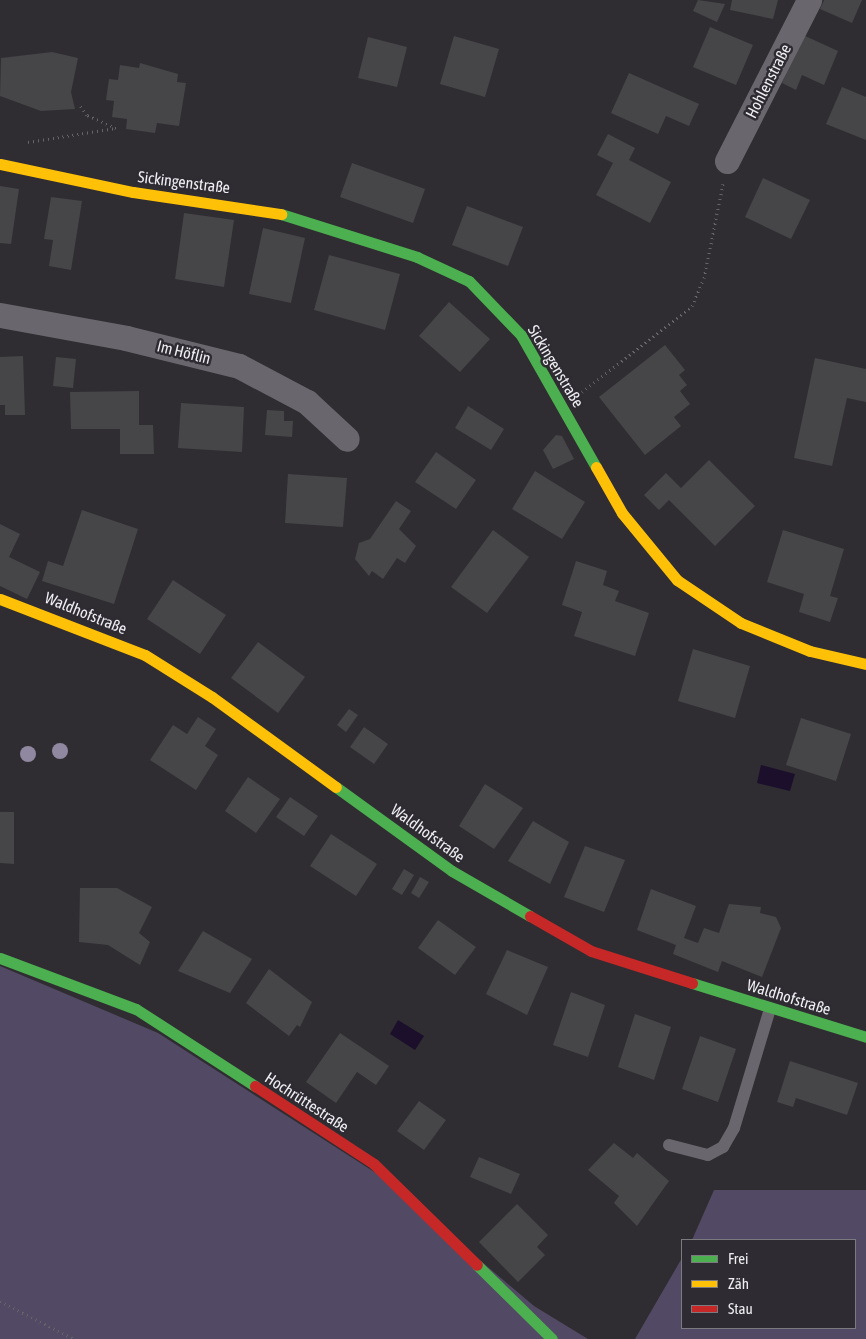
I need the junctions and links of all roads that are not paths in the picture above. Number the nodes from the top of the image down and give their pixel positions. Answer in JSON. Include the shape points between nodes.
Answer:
{"nodes":[{"id":1,"x":809,"y":0,"type":"edge"},
{"id":2,"x":727,"y":161,"type":"road end"},
{"id":3,"x":0,"y":164,"type":"edge"},
{"id":4,"x":0,"y":315,"type":"edge"},
{"id":5,"x":347,"y":439,"type":"dead end"},
{"id":6,"x":0,"y":599,"type":"edge"},
{"id":7,"x":866,"y":664,"type":"edge"},
{"id":8,"x":0,"y":958,"type":"edge"},
{"id":9,"x":770,"y":1009,"type":"junction"},
{"id":10,"x":866,"y":1037,"type":"edge"},
{"id":11,"x":669,"y":1145,"type":"dead end"},
{"id":12,"x":552,"y":1339,"type":"edge"}],
"edges":[{"from":1,"to":2,"type":"street","name":"Hohlenstraße"},
{"from":3,"to":7,"type":"street","name":"Sickingenstraße","via":[[133,192],[256,208],[380,244],[469,281],[521,335],[622,513],[677,580],[741,623],[810,651]]},
{"from":4,"to":5,"type":"street","name":"Im Höflin","via":[[126,338],[239,366],[307,402]]},
{"from":6,"to":9,"type":"street","name":"Waldhofstraße","via":[[145,655],[212,696],[452,871],[518,912],[591,951]]},
{"from":8,"to":12,"type":"street","name":"Hochrüttestraße","via":[[136,1009],[374,1164]]},
{"from":9,"to":10,"type":"street","name":"Waldhofstraße"},
{"from":9,"to":11,"type":"lane","via":[[734,1128],[723,1146],[708,1156]]}]}
